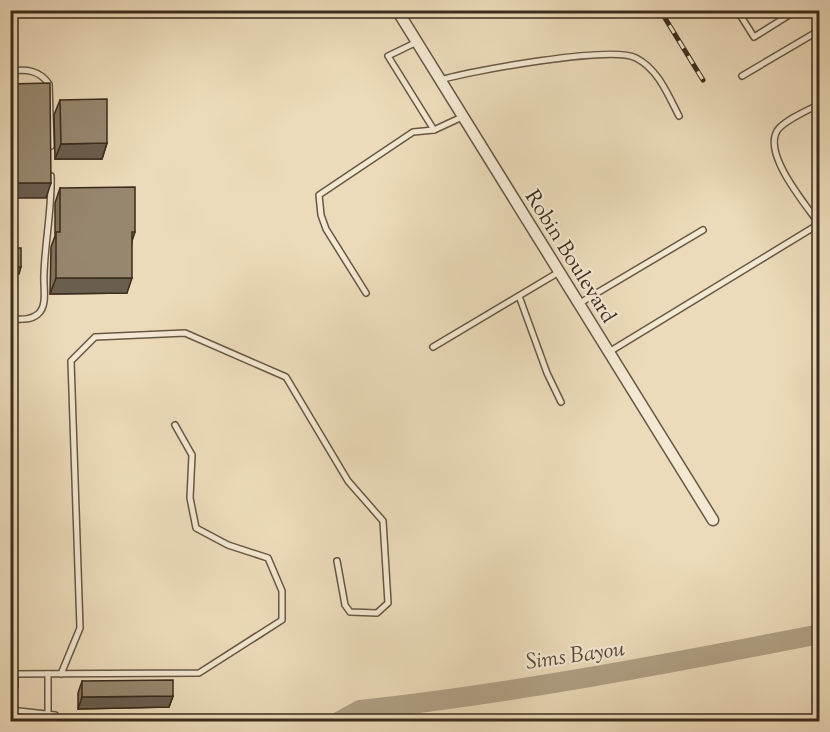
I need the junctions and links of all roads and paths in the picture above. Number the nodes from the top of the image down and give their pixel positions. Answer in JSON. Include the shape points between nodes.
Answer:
{"nodes":[{"id":1,"x":398,"y":10,"type":"edge"},
{"id":2,"x":737,"y":10,"type":"edge"},
{"id":3,"x":797,"y":10,"type":"edge"},
{"id":4,"x":819,"y":30,"type":"edge"},
{"id":5,"x":417,"y":42,"type":"junction"},
{"id":6,"x":10,"y":71,"type":"edge"},
{"id":7,"x":742,"y":76,"type":"dead end"},
{"id":8,"x":440,"y":80,"type":"junction"},
{"id":9,"x":819,"y":104,"type":"edge"},
{"id":10,"x":679,"y":116,"type":"dead end"},
{"id":11,"x":463,"y":117,"type":"junction"},
{"id":12,"x":434,"y":130,"type":"junction"},
{"id":13,"x":51,"y":154,"type":"edge"},
{"id":14,"x":51,"y":174,"type":"edge"},
{"id":15,"x":819,"y":225,"type":"edge"},
{"id":16,"x":704,"y":230,"type":"dead end"},
{"id":17,"x":558,"y":272,"type":"junction"},
{"id":18,"x":366,"y":293,"type":"dead end"},
{"id":19,"x":519,"y":296,"type":"junction"},
{"id":20,"x":578,"y":304,"type":"junction"},
{"id":21,"x":10,"y":319,"type":"edge"},
{"id":22,"x":433,"y":347,"type":"dead end"},
{"id":23,"x":608,"y":353,"type":"junction"},
{"id":24,"x":561,"y":402,"type":"dead end"},
{"id":25,"x":175,"y":425,"type":"dead end"},
{"id":26,"x":713,"y":520,"type":"dead end"},
{"id":27,"x":337,"y":561,"type":"dead end"},
{"id":28,"x":10,"y":674,"type":"edge"},
{"id":29,"x":48,"y":674,"type":"junction"},
{"id":30,"x":61,"y":674,"type":"junction"},
{"id":31,"x":10,"y":710,"type":"edge"},
{"id":32,"x":48,"y":714,"type":"junction"},
{"id":33,"x":53,"y":722,"type":"edge"}],
"edges":[{"from":1,"to":5,"type":"street","name":"Robin Boulevard"},
{"from":2,"to":3,"type":"lane","via":[[754,37]]},
{"from":4,"to":7,"type":"lane"},
{"from":5,"to":8,"type":"street","name":"Robin Boulevard"},
{"from":5,"to":12,"type":"lane","via":[[388,56]]},
{"from":6,"to":13,"type":"lane","via":[[33,71],[49,84]]},
{"from":8,"to":10,"type":"lane","via":[[547,61],[609,54],[633,56],[656,74]]},
{"from":8,"to":11,"type":"street","name":"Robin Boulevard"},
{"from":9,"to":15,"type":"lane","via":[[781,126],[774,142],[777,162]]},
{"from":11,"to":12,"type":"lane"},
{"from":11,"to":17,"type":"street","name":"Robin Boulevard"},
{"from":12,"to":18,"type":"lane","via":[[413,132],[319,195],[326,229]]},
{"from":14,"to":21,"type":"lane","via":[[44,301],[35,316]]},
{"from":15,"to":23,"type":"lane"},
{"from":16,"to":20,"type":"lane"},
{"from":17,"to":19,"type":"lane"},
{"from":17,"to":20,"type":"street","name":"Robin Boulevard"},
{"from":19,"to":22,"type":"lane"},
{"from":19,"to":24,"type":"lane"},
{"from":20,"to":23,"type":"street","name":"Robin Boulevard"},
{"from":23,"to":26,"type":"street","name":"Robin Boulevard"},
{"from":25,"to":30,"type":"lane","via":[[192,455],[190,498],[196,528],[268,558],[282,591],[282,620],[199,673]]},
{"from":27,"to":30,"type":"lane","via":[[345,605],[350,612],[377,613],[388,603],[382,521],[348,481],[286,377],[185,333],[95,337],[71,361],[80,628]]},
{"from":28,"to":29,"type":"lane"},
{"from":29,"to":30,"type":"lane"},
{"from":29,"to":32,"type":"lane"},
{"from":31,"to":32,"type":"lane"},
{"from":32,"to":33,"type":"lane","via":[[55,715]]}]}
